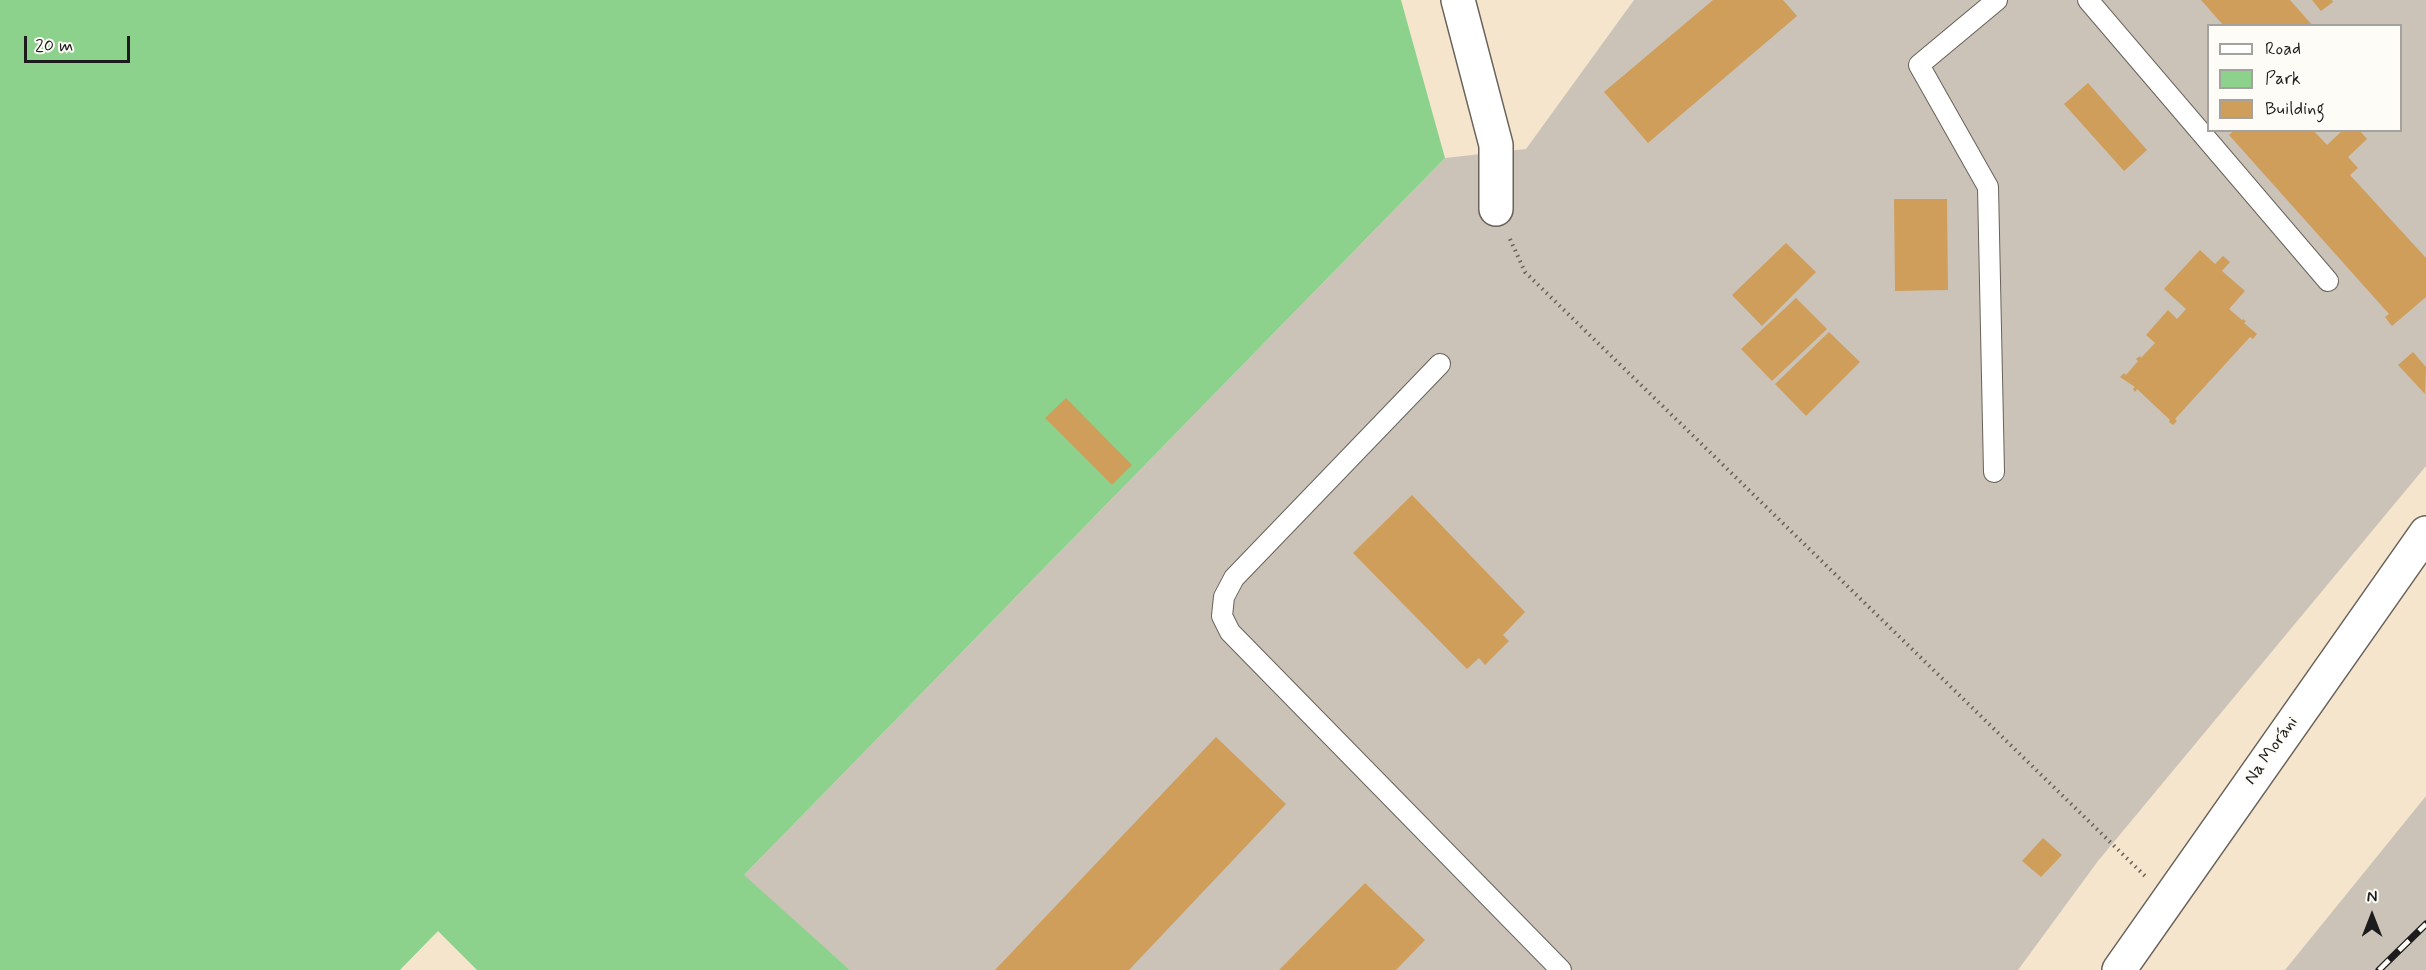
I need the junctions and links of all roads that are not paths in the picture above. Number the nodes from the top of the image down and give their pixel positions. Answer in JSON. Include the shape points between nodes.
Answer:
{"nodes":[{"id":1,"x":1458,"y":0,"type":"edge"},
{"id":2,"x":1997,"y":0,"type":"edge"},
{"id":3,"x":2088,"y":0,"type":"edge"},
{"id":4,"x":1496,"y":209,"type":"road end"},
{"id":5,"x":2328,"y":281,"type":"dead end"},
{"id":6,"x":1440,"y":364,"type":"dead end"},
{"id":7,"x":1994,"y":472,"type":"dead end"},
{"id":8,"x":2426,"y":533,"type":"edge"},
{"id":9,"x":1561,"y":970,"type":"edge"},
{"id":10,"x":2119,"y":970,"type":"edge"}],
"edges":[{"from":1,"to":4,"type":"street","via":[[1496,145]]},
{"from":2,"to":7,"type":"lane","via":[[1919,65],[1988,188]]},
{"from":3,"to":5,"type":"lane"},
{"from":6,"to":9,"type":"lane","via":[[1234,578],[1224,597],[1222,616],[1230,632]]},
{"from":8,"to":10,"type":"street","name":"Na Moráni"}]}
